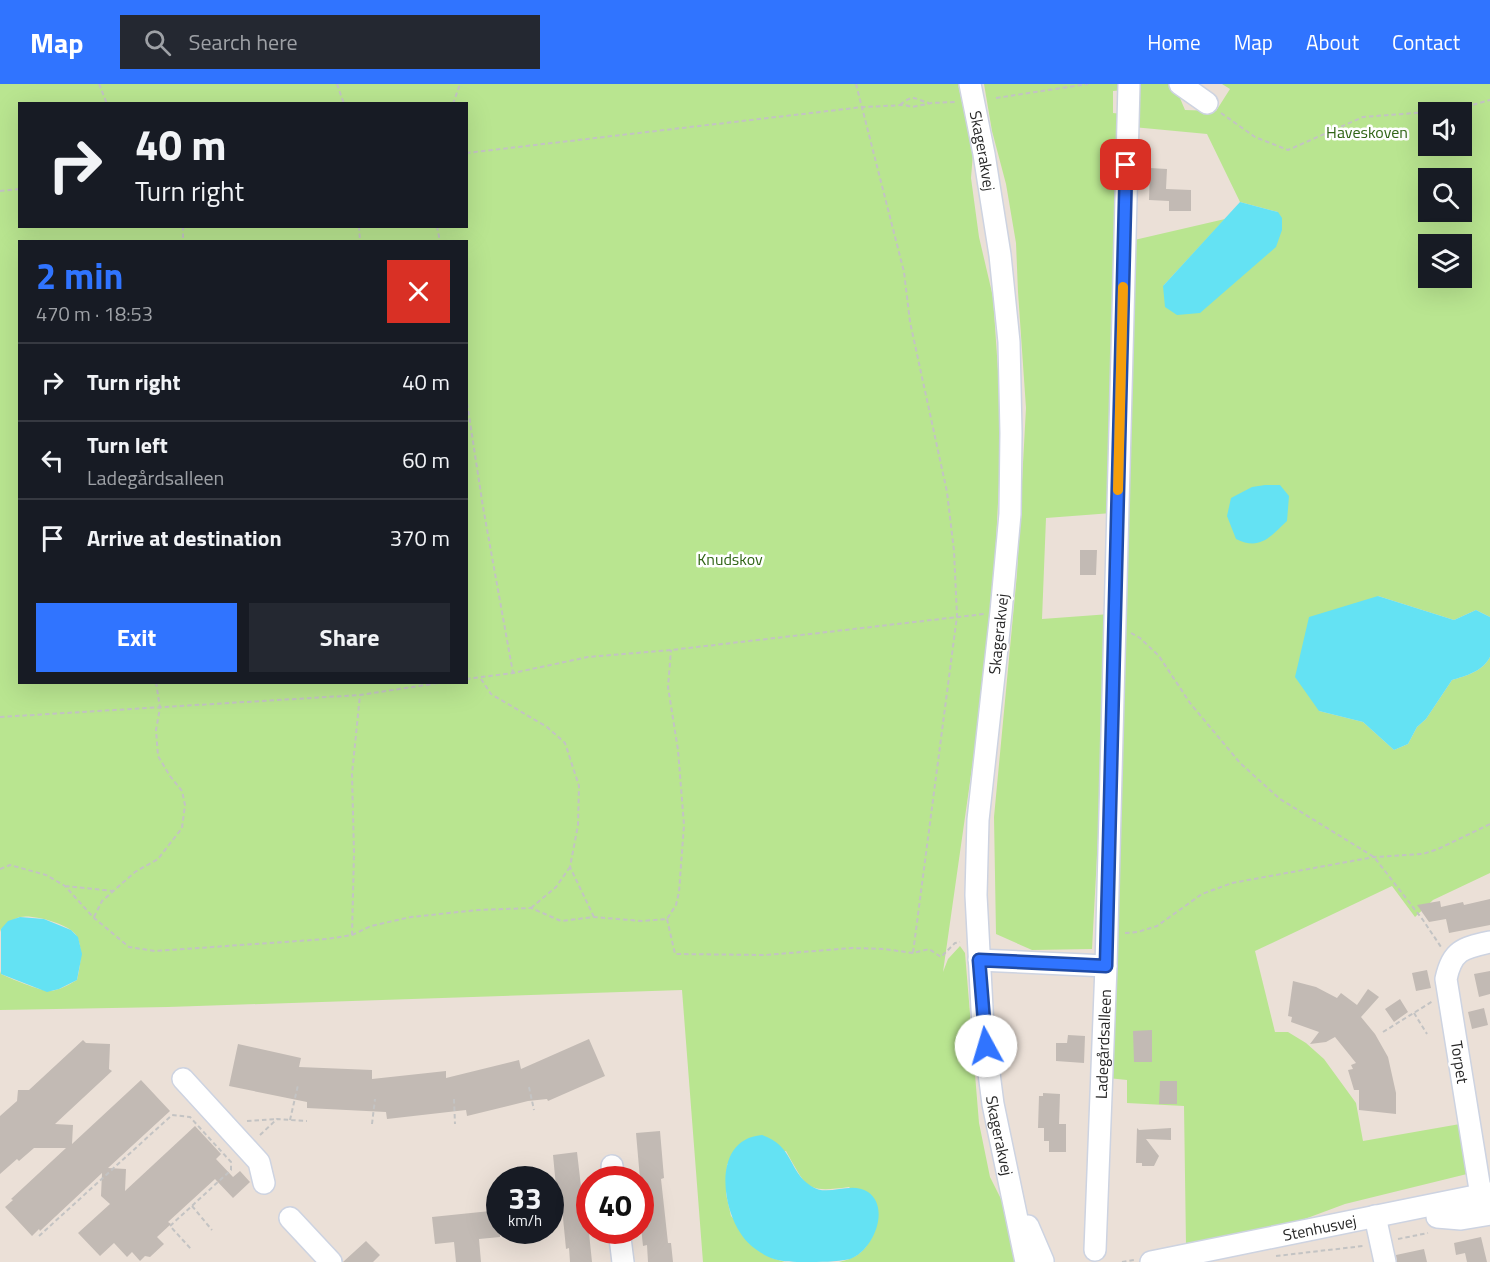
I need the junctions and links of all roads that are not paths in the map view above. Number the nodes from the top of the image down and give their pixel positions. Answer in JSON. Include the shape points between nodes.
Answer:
{"nodes":[{"id":1,"x":970,"y":84,"type":"edge"},
{"id":2,"x":1129,"y":84,"type":"edge"},
{"id":3,"x":1180,"y":84,"type":"edge"},
{"id":4,"x":1207,"y":103,"type":"road end"},
{"id":5,"x":1490,"y":942,"type":"edge"},
{"id":6,"x":979,"y":960,"type":"junction"},
{"id":7,"x":1106,"y":966,"type":"junction"},
{"id":8,"x":183,"y":1079,"type":"dead end"},
{"id":9,"x":264,"y":1184,"type":"dead end"},
{"id":10,"x":1487,"y":1203,"type":"edge"},
{"id":11,"x":1402,"y":1211,"type":"junction"},
{"id":12,"x":290,"y":1218,"type":"dead end"},
{"id":13,"x":1319,"y":1228,"type":"junction"},
{"id":14,"x":1379,"y":1238,"type":"edge"},
{"id":15,"x":621,"y":1244,"type":"edge"},
{"id":16,"x":1095,"y":1250,"type":"dead end"},
{"id":17,"x":331,"y":1262,"type":"edge"},
{"id":18,"x":623,"y":1262,"type":"edge"},
{"id":19,"x":1039,"y":1262,"type":"edge"},
{"id":20,"x":1151,"y":1262,"type":"edge"},
{"id":21,"x":1204,"y":1262,"type":"edge"}],
"edges":[{"from":1,"to":6,"type":"street","name":"Skagerakvej","via":[[1000,255],[1009,342],[1010,514],[978,820]]},
{"from":2,"to":7,"type":"street","name":"Ladegårdsalleen"},
{"from":3,"to":4,"type":"street"},
{"from":5,"to":10,"type":"street","name":"Torpet","via":[[1467,947],[1450,962],[1441,1031]]},
{"from":6,"to":7,"type":"street"},
{"from":6,"to":19,"type":"street","name":"Skagerakvej","via":[[993,1104],[1011,1183]]},
{"from":7,"to":16,"type":"street","name":"Ladegårdsalleen"},
{"from":8,"to":9,"type":"street","via":[[259,1162]]},
{"from":10,"to":11,"type":"street","name":"Stenhusvej"},
{"from":10,"to":14,"type":"street","name":"Stenhusvej","via":[[1436,1225]]},
{"from":11,"to":13,"type":"street","via":[[1372,1210],[1342,1216]]},
{"from":11,"to":14,"type":"street","name":"Stenhusvej"},
{"from":12,"to":17,"type":"street"},
{"from":13,"to":14,"type":"street","name":"Stenhusvej"},
{"from":13,"to":20,"type":"street","name":"Stenhusvej"},
{"from":14,"to":21,"type":"street","name":"Stenhusvej"},
{"from":15,"to":18,"type":"street"}]}
